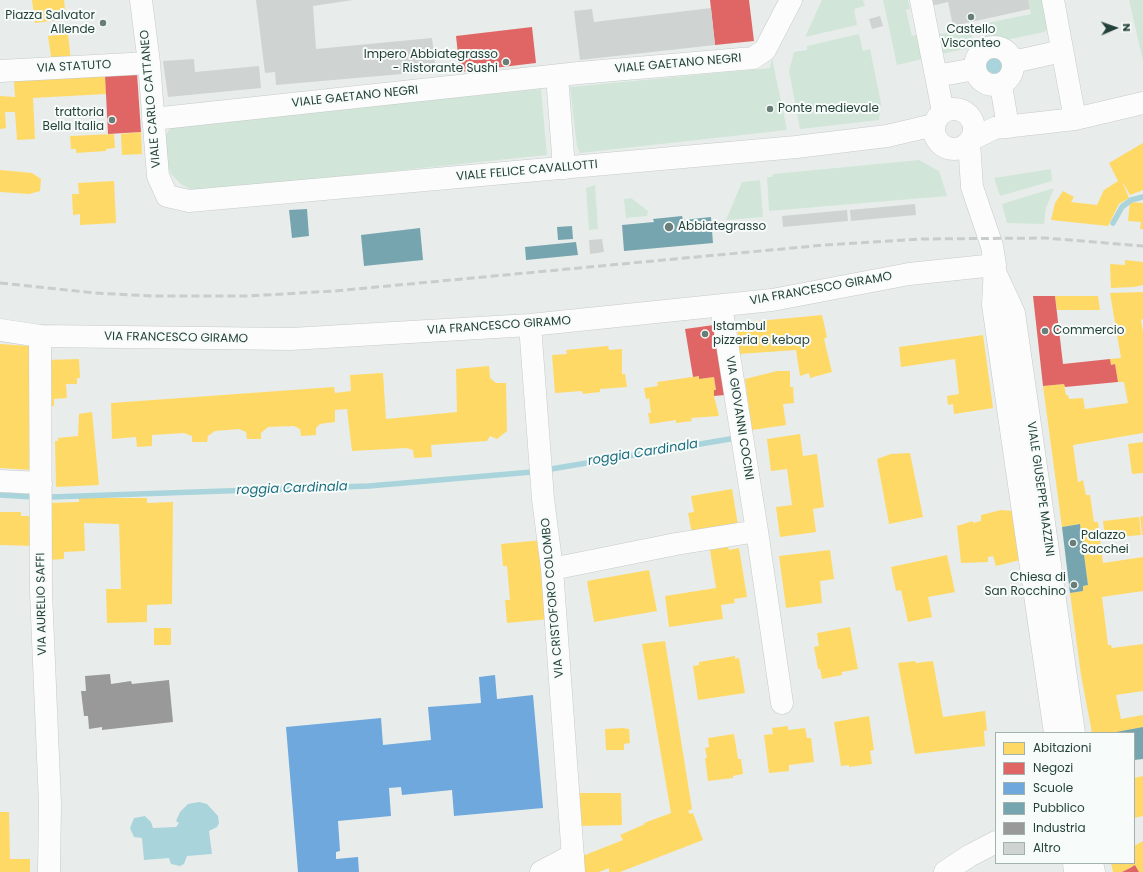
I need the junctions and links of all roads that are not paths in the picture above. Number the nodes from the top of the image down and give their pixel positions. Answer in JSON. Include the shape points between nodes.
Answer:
{"nodes":[{"id":1,"x":141,"y":0,"type":"edge"},
{"id":2,"x":792,"y":0,"type":"edge"},
{"id":3,"x":921,"y":0,"type":"edge"},
{"id":4,"x":1053,"y":0,"type":"edge"},
{"id":5,"x":1062,"y":51,"type":"junction"},
{"id":6,"x":1013,"y":62,"type":"junction"},
{"id":7,"x":149,"y":63,"type":"junction"},
{"id":8,"x":975,"y":69,"type":"junction"},
{"id":9,"x":0,"y":71,"type":"edge"},
{"id":10,"x":557,"y":76,"type":"junction"},
{"id":11,"x":936,"y":76,"type":"junction"},
{"id":12,"x":1001,"y":85,"type":"junction"},
{"id":13,"x":1143,"y":103,"type":"edge"},
{"id":14,"x":153,"y":119,"type":"junction"},
{"id":15,"x":1075,"y":119,"type":"junction"},
{"id":16,"x":1001,"y":128,"type":"junction"},
{"id":17,"x":941,"y":132,"type":"junction"},
{"id":18,"x":971,"y":135,"type":"junction"},
{"id":19,"x":564,"y":168,"type":"junction"},
{"id":20,"x":972,"y":187,"type":"junction"},
{"id":21,"x":167,"y":196,"type":"joint"},
{"id":22,"x":996,"y":269,"type":"junction"},
{"id":23,"x":721,"y":305,"type":"junction"},
{"id":24,"x":530,"y":325,"type":"junction"},
{"id":25,"x":0,"y":330,"type":"edge"},
{"id":26,"x":40,"y":336,"type":"junction"},
{"id":27,"x":0,"y":481,"type":"edge"},
{"id":28,"x":41,"y":483,"type":"junction"},
{"id":29,"x":757,"y":531,"type":"junction"},
{"id":30,"x":552,"y":569,"type":"junction"},
{"id":31,"x":782,"y":703,"type":"dead end"},
{"id":32,"x":1055,"y":732,"type":"edge"},
{"id":33,"x":1074,"y":732,"type":"edge"},
{"id":34,"x":995,"y":843,"type":"edge"},
{"id":35,"x":574,"y":863,"type":"edge"},
{"id":36,"x":50,"y":872,"type":"edge"},
{"id":37,"x":541,"y":872,"type":"edge"},
{"id":38,"x":945,"y":872,"type":"edge"}],
"edges":[{"from":1,"to":7,"type":"street","name":"VIALE CARLO CATTANEO"},
{"from":2,"to":10,"type":"street","name":"VIALE GAETANO NEGRI","via":[[765,50],[753,58]]},
{"from":3,"to":11,"type":"street"},
{"from":4,"to":5,"type":"street"},
{"from":5,"to":6,"type":"street"},
{"from":5,"to":15,"type":"street"},
{"from":6,"to":8,"type":"street","via":[[1009,53],[993,47],[984,50],[978,57]]},
{"from":6,"to":12,"type":"street","via":[[1010,78]]},
{"from":7,"to":9,"type":"street","name":"VIA STATUTO"},
{"from":7,"to":14,"type":"street","name":"VIALE CARLO CATTANEO"},
{"from":8,"to":11,"type":"street"},
{"from":8,"to":12,"type":"street","via":[[982,81],[990,85]]},
{"from":10,"to":14,"type":"street","name":"VIALE GAETANO NEGRI"},
{"from":10,"to":19,"type":"street"},
{"from":11,"to":17,"type":"street"},
{"from":12,"to":16,"type":"street"},
{"from":13,"to":15,"type":"street"},
{"from":14,"to":21,"type":"street","name":"VIALE CARLO CATTANEO","via":[[158,176]]},
{"from":15,"to":16,"type":"street"},
{"from":16,"to":18,"type":"street"},
{"from":17,"to":18,"type":"street","via":[[960,148]]},
{"from":17,"to":18,"type":"street","via":[[950,110],[961,110],[967,114]]},
{"from":17,"to":19,"type":"street","name":"VIALE FELICE CAVALLOTTI","via":[[918,138],[887,136],[790,148]]},
{"from":17,"to":20,"type":"street","name":"VIALE GIUSEPPE MAZZINI"},
{"from":18,"to":20,"type":"street","name":"VIALE GIUSEPPE MAZZINI"},
{"from":19,"to":21,"type":"street","name":"VIALE FELICE CAVALLOTTI","via":[[189,201]]},
{"from":20,"to":22,"type":"street","name":"VIALE GIUSEPPE MAZZINI","via":[[992,246]]},
{"from":22,"to":23,"type":"street","name":"VIA FRANCESCO GIRAMO","via":[[909,274],[772,300]]},
{"from":22,"to":32,"type":"street","name":"VIALE GIUSEPPE MAZZINI","via":[[992,305]]},
{"from":22,"to":33,"type":"street","name":"VIALE GIUSEPPE MAZZINI","via":[[1014,312]]},
{"from":23,"to":24,"type":"street","name":"VIA FRANCESCO GIRAMO"},
{"from":23,"to":29,"type":"street","name":"VIA GIOVANNI COCINI"},
{"from":24,"to":26,"type":"street","name":"VIA FRANCESCO GIRAMO","via":[[291,339]]},
{"from":24,"to":30,"type":"street","name":"VIA CRISTOFORO COLOMBO","via":[[543,499]]},
{"from":25,"to":26,"type":"street","name":"VIA FRANCESCO GIRAMO"},
{"from":26,"to":28,"type":"street","name":"VIA AURELIO SAFFI"},
{"from":27,"to":28,"type":"street"},
{"from":28,"to":36,"type":"street","name":"VIA AURELIO SAFFI","via":[[41,592],[50,804]]},
{"from":29,"to":30,"type":"street"},
{"from":29,"to":31,"type":"street","name":"VIA GIOVANNI COCINI"},
{"from":30,"to":35,"type":"street","name":"VIA CRISTOFORO COLOMBO"},
{"from":34,"to":38,"type":"street"},
{"from":35,"to":37,"type":"street"}]}
